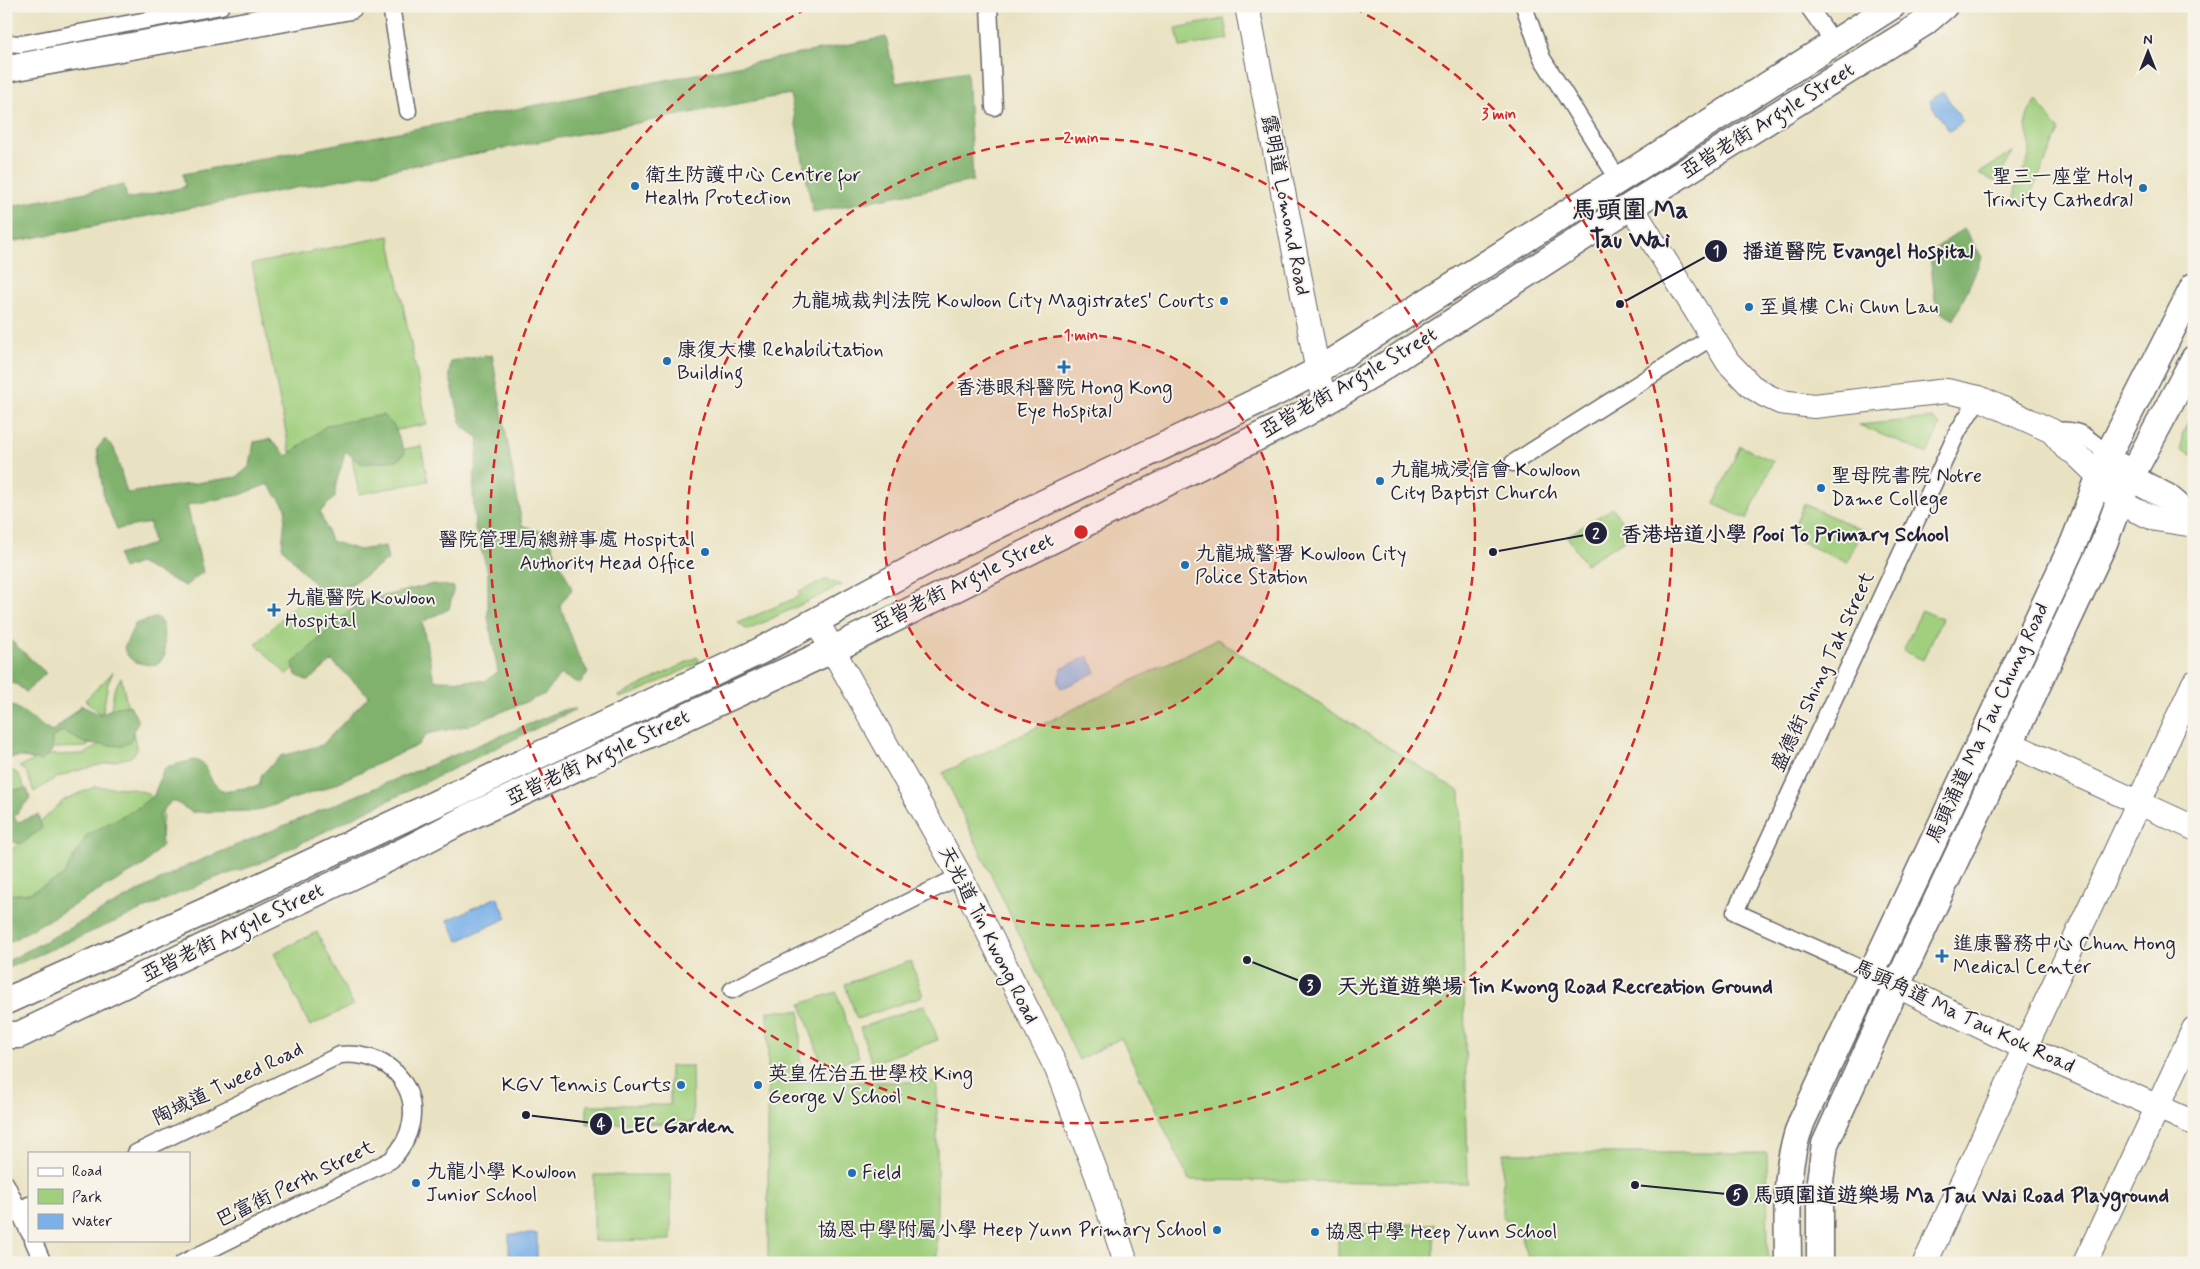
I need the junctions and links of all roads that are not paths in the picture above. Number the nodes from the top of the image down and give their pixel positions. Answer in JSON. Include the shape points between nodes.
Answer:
{"nodes":[{"id":1,"x":221,"y":6,"type":"edge"},
{"id":2,"x":350,"y":6,"type":"edge"},
{"id":3,"x":391,"y":6,"type":"edge"},
{"id":4,"x":989,"y":6,"type":"edge"},
{"id":5,"x":1247,"y":6,"type":"edge"},
{"id":6,"x":1524,"y":6,"type":"edge"},
{"id":7,"x":1808,"y":6,"type":"edge"},
{"id":8,"x":1892,"y":6,"type":"edge"},
{"id":9,"x":1944,"y":6,"type":"edge"},
{"id":10,"x":1958,"y":6,"type":"edge"},
{"id":11,"x":1924,"y":23,"type":"junction"},
{"id":12,"x":6,"y":43,"type":"edge"},
{"id":13,"x":1835,"y":44,"type":"junction"},
{"id":14,"x":6,"y":69,"type":"edge"},
{"id":15,"x":994,"y":107,"type":"dead end"},
{"id":16,"x":408,"y":111,"type":"dead end"},
{"id":17,"x":1618,"y":180,"type":"junction"},
{"id":18,"x":1631,"y":206,"type":"junction"},
{"id":19,"x":2194,"y":286,"type":"edge"},
{"id":20,"x":1712,"y":337,"type":"junction"},
{"id":21,"x":2194,"y":359,"type":"edge"},
{"id":22,"x":1317,"y":371,"type":"junction"},
{"id":23,"x":1979,"y":398,"type":"junction"},
{"id":24,"x":1324,"y":403,"type":"junction"},
{"id":25,"x":1514,"y":463,"type":"dead end"},
{"id":26,"x":2104,"y":466,"type":"junction"},
{"id":27,"x":2131,"y":478,"type":"junction"},
{"id":28,"x":2120,"y":502,"type":"junction"},
{"id":29,"x":2194,"y":520,"type":"edge"},
{"id":30,"x":2194,"y":525,"type":"edge"},
{"id":31,"x":817,"y":622,"type":"junction"},
{"id":32,"x":832,"y":650,"type":"junction"},
{"id":33,"x":2194,"y":683,"type":"edge"},
{"id":34,"x":2011,"y":744,"type":"junction"},
{"id":35,"x":2138,"y":803,"type":"junction"},
{"id":36,"x":2194,"y":828,"type":"edge"},
{"id":37,"x":960,"y":876,"type":"junction"},
{"id":38,"x":1735,"y":912,"type":"joint"},
{"id":39,"x":1871,"y":973,"type":"junction"},
{"id":40,"x":1897,"y":985,"type":"junction"},
{"id":41,"x":732,"y":990,"type":"dead end"},
{"id":42,"x":7,"y":1000,"type":"edge"},
{"id":43,"x":2194,"y":1029,"type":"edge"},
{"id":44,"x":10,"y":1038,"type":"edge"},
{"id":45,"x":2025,"y":1048,"type":"junction"},
{"id":46,"x":340,"y":1055,"type":"joint"},
{"id":47,"x":2158,"y":1105,"type":"junction"},
{"id":48,"x":2194,"y":1122,"type":"edge"},
{"id":49,"x":138,"y":1152,"type":"edge"},
{"id":50,"x":6,"y":1184,"type":"edge"},
{"id":51,"x":18,"y":1211,"type":"edge"},
{"id":52,"x":28,"y":1230,"type":"edge"},
{"id":53,"x":34,"y":1242,"type":"edge"},
{"id":54,"x":43,"y":1263,"type":"edge"},
{"id":55,"x":182,"y":1263,"type":"edge"},
{"id":56,"x":1126,"y":1263,"type":"edge"},
{"id":57,"x":1788,"y":1263,"type":"edge"},
{"id":58,"x":1820,"y":1263,"type":"edge"},
{"id":59,"x":1925,"y":1263,"type":"edge"},
{"id":60,"x":2085,"y":1263,"type":"edge"}],
"edges":[{"from":1,"to":12,"type":"street","via":[[21,44]]},
{"from":2,"to":14,"type":"main road"},
{"from":3,"to":16,"type":"street"},
{"from":4,"to":15,"type":"street"},
{"from":5,"to":22,"type":"street","name":"露明道 Lomond Road"},
{"from":6,"to":17,"type":"street","via":[[1542,58]]},
{"from":7,"to":13,"type":"street"},
{"from":8,"to":13,"type":"main road","name":"亞皆老街 Argyle Street"},
{"from":9,"to":11,"type":"main road"},
{"from":10,"to":11,"type":"street","name":"亞皆老街 Argyle Street"},
{"from":11,"to":18,"type":"main road","name":"亞皆老街 Argyle Street"},
{"from":13,"to":17,"type":"main road","name":"亞皆老街 Argyle Street"},
{"from":17,"to":22,"type":"main road","name":"亞皆老街 Argyle Street"},
{"from":18,"to":20,"type":"street"},
{"from":18,"to":24,"type":"main road","name":"亞皆老街 Argyle Street"},
{"from":19,"to":26,"type":"main road","name":"馬頭涌道 Ma Tau Chung Road"},
{"from":20,"to":23,"type":"street","via":[[1738,375],[1780,402],[1814,406],[1947,391]]},
{"from":20,"to":25,"type":"street"},
{"from":21,"to":27,"type":"main road","name":"馬頭涌道 Ma Tau Chung Road"},
{"from":22,"to":24,"type":"street","name":"露明道 Lomond Road"},
{"from":22,"to":31,"type":"main road","name":"亞皆老街 Argyle Street","via":[[985,532]]},
{"from":23,"to":26,"type":"street","via":[[2052,431],[2066,448]]},
{"from":23,"to":38,"type":"street","name":"盛德街 Shing Tak Street","via":[[1958,431]]},
{"from":24,"to":32,"type":"main road","name":"亞皆老街 Argyle Street"},
{"from":26,"to":27,"type":"main road"},
{"from":26,"to":28,"type":"street"},
{"from":26,"to":39,"type":"main road","name":"馬頭涌道 Ma Tau Chung Road","via":[[2074,542]]},
{"from":27,"to":28,"type":"main road","name":"馬頭涌道 Ma Tau Chung Road"},
{"from":27,"to":29,"type":"main road","via":[[2167,497]]},
{"from":28,"to":30,"type":"street","via":[[2156,519]]},
{"from":28,"to":34,"type":"main road","name":"馬頭涌道 Ma Tau Chung Road"},
{"from":31,"to":32,"type":"street","name":"天光道 Tin Kwong Road"},
{"from":31,"to":42,"type":"main road","name":"亞皆老街 Argyle Street","via":[[248,892]]},
{"from":32,"to":37,"type":"street","name":"天光道 Tin Kwong Road"},
{"from":32,"to":44,"type":"main road","name":"亞皆老街 Argyle Street","via":[[471,816]]},
{"from":33,"to":35,"type":"street"},
{"from":34,"to":35,"type":"street"},
{"from":34,"to":40,"type":"main road","name":"馬頭涌道 Ma Tau Chung Road"},
{"from":35,"to":36,"type":"street"},
{"from":35,"to":45,"type":"street"},
{"from":37,"to":41,"type":"street"},
{"from":37,"to":56,"type":"street","name":"天光道 Tin Kwong Road","via":[[1057,1069]]},
{"from":38,"to":39,"type":"street","name":"馬頭角道 Ma Tau Kok Road"},
{"from":39,"to":40,"type":"street","name":"馬頭角道 Ma Tau Kok Road"},
{"from":39,"to":57,"type":"main road","name":"馬頭涌道 Ma Tau Chung Road","via":[[1802,1121],[1789,1163]]},
{"from":40,"to":45,"type":"street","name":"馬頭角道 Ma Tau Kok Road"},
{"from":40,"to":58,"type":"main road","name":"馬頭涌道 Ma Tau Chung Road","via":[[1825,1144],[1820,1181]]},
{"from":43,"to":47,"type":"street"},
{"from":45,"to":47,"type":"street","name":"馬頭角道 Ma Tau Kok Road"},
{"from":45,"to":59,"type":"street"},
{"from":46,"to":49,"type":"street","name":"陶域道 Tweed Road"},
{"from":46,"to":55,"type":"street","name":"巴富街 Perth Street","via":[[368,1056],[382,1062],[403,1081],[413,1108],[408,1137],[401,1150],[380,1168]]},
{"from":47,"to":48,"type":"street","name":"馬頭角道 Ma Tau Kok Road"},
{"from":47,"to":60,"type":"street"},
{"from":50,"to":51,"type":"street"},
{"from":51,"to":52,"type":"street"},
{"from":53,"to":54,"type":"street"}]}
